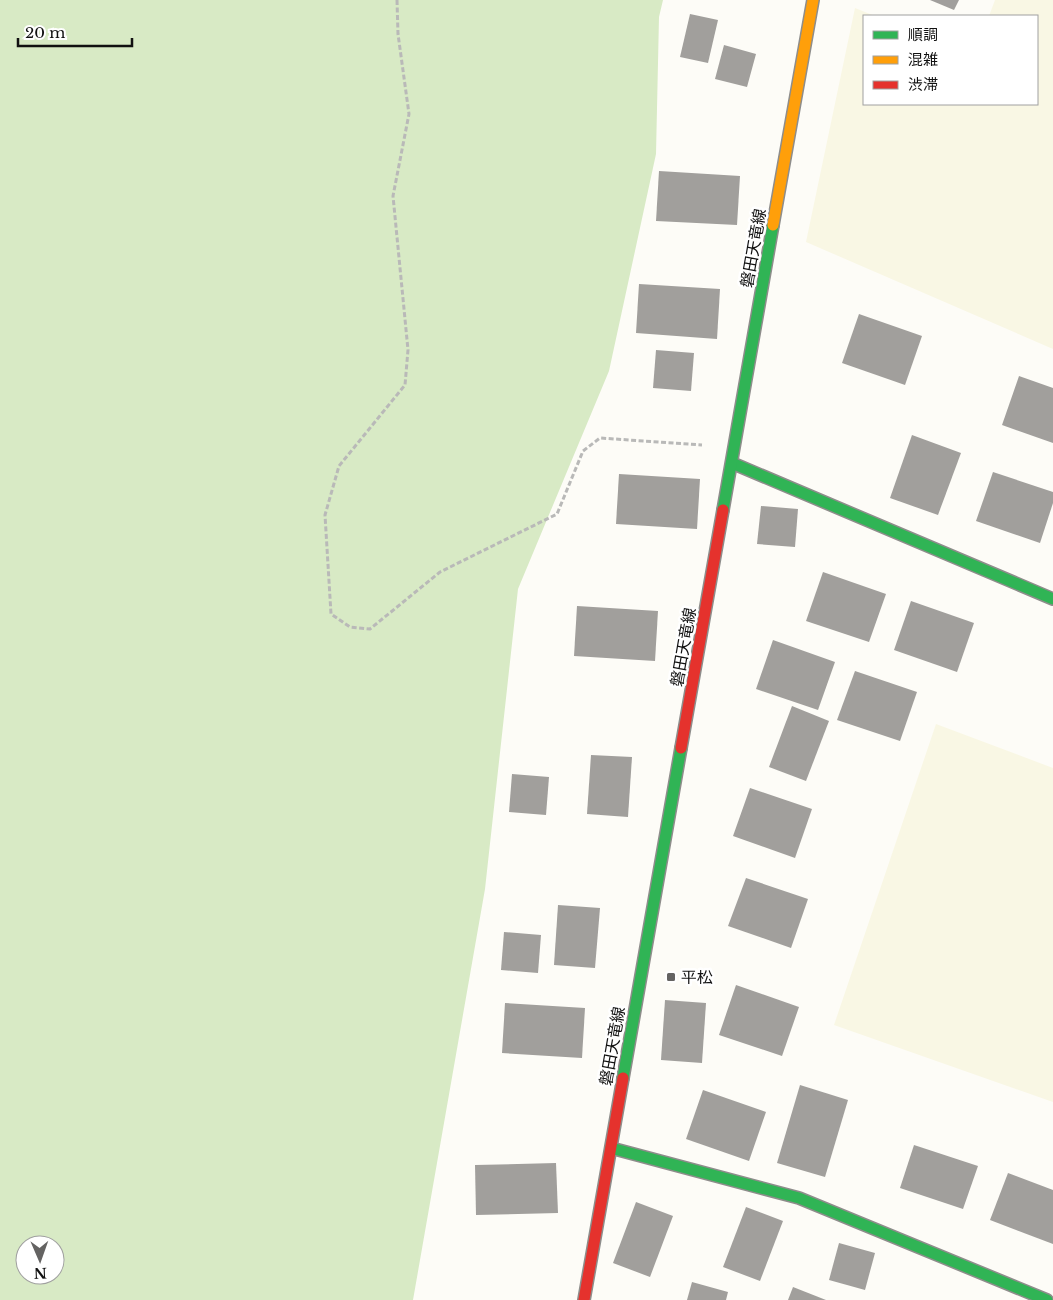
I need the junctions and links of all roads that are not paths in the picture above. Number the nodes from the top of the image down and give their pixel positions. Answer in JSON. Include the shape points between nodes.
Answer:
{"nodes":[{"id":1,"x":814,"y":0,"type":"edge"},
{"id":2,"x":732,"y":463,"type":"junction"},
{"id":3,"x":1053,"y":599,"type":"edge"},
{"id":4,"x":611,"y":1148,"type":"junction"},
{"id":5,"x":584,"y":1300,"type":"edge"},
{"id":6,"x":1047,"y":1300,"type":"edge"}],
"edges":[{"from":1,"to":2,"type":"main road","name":"磐田天竜線"},
{"from":2,"to":3,"type":"main road"},
{"from":2,"to":4,"type":"main road","name":"磐田天竜線"},
{"from":4,"to":5,"type":"main road","name":"磐田天竜線"},
{"from":4,"to":6,"type":"main road","via":[[799,1198]]}]}
